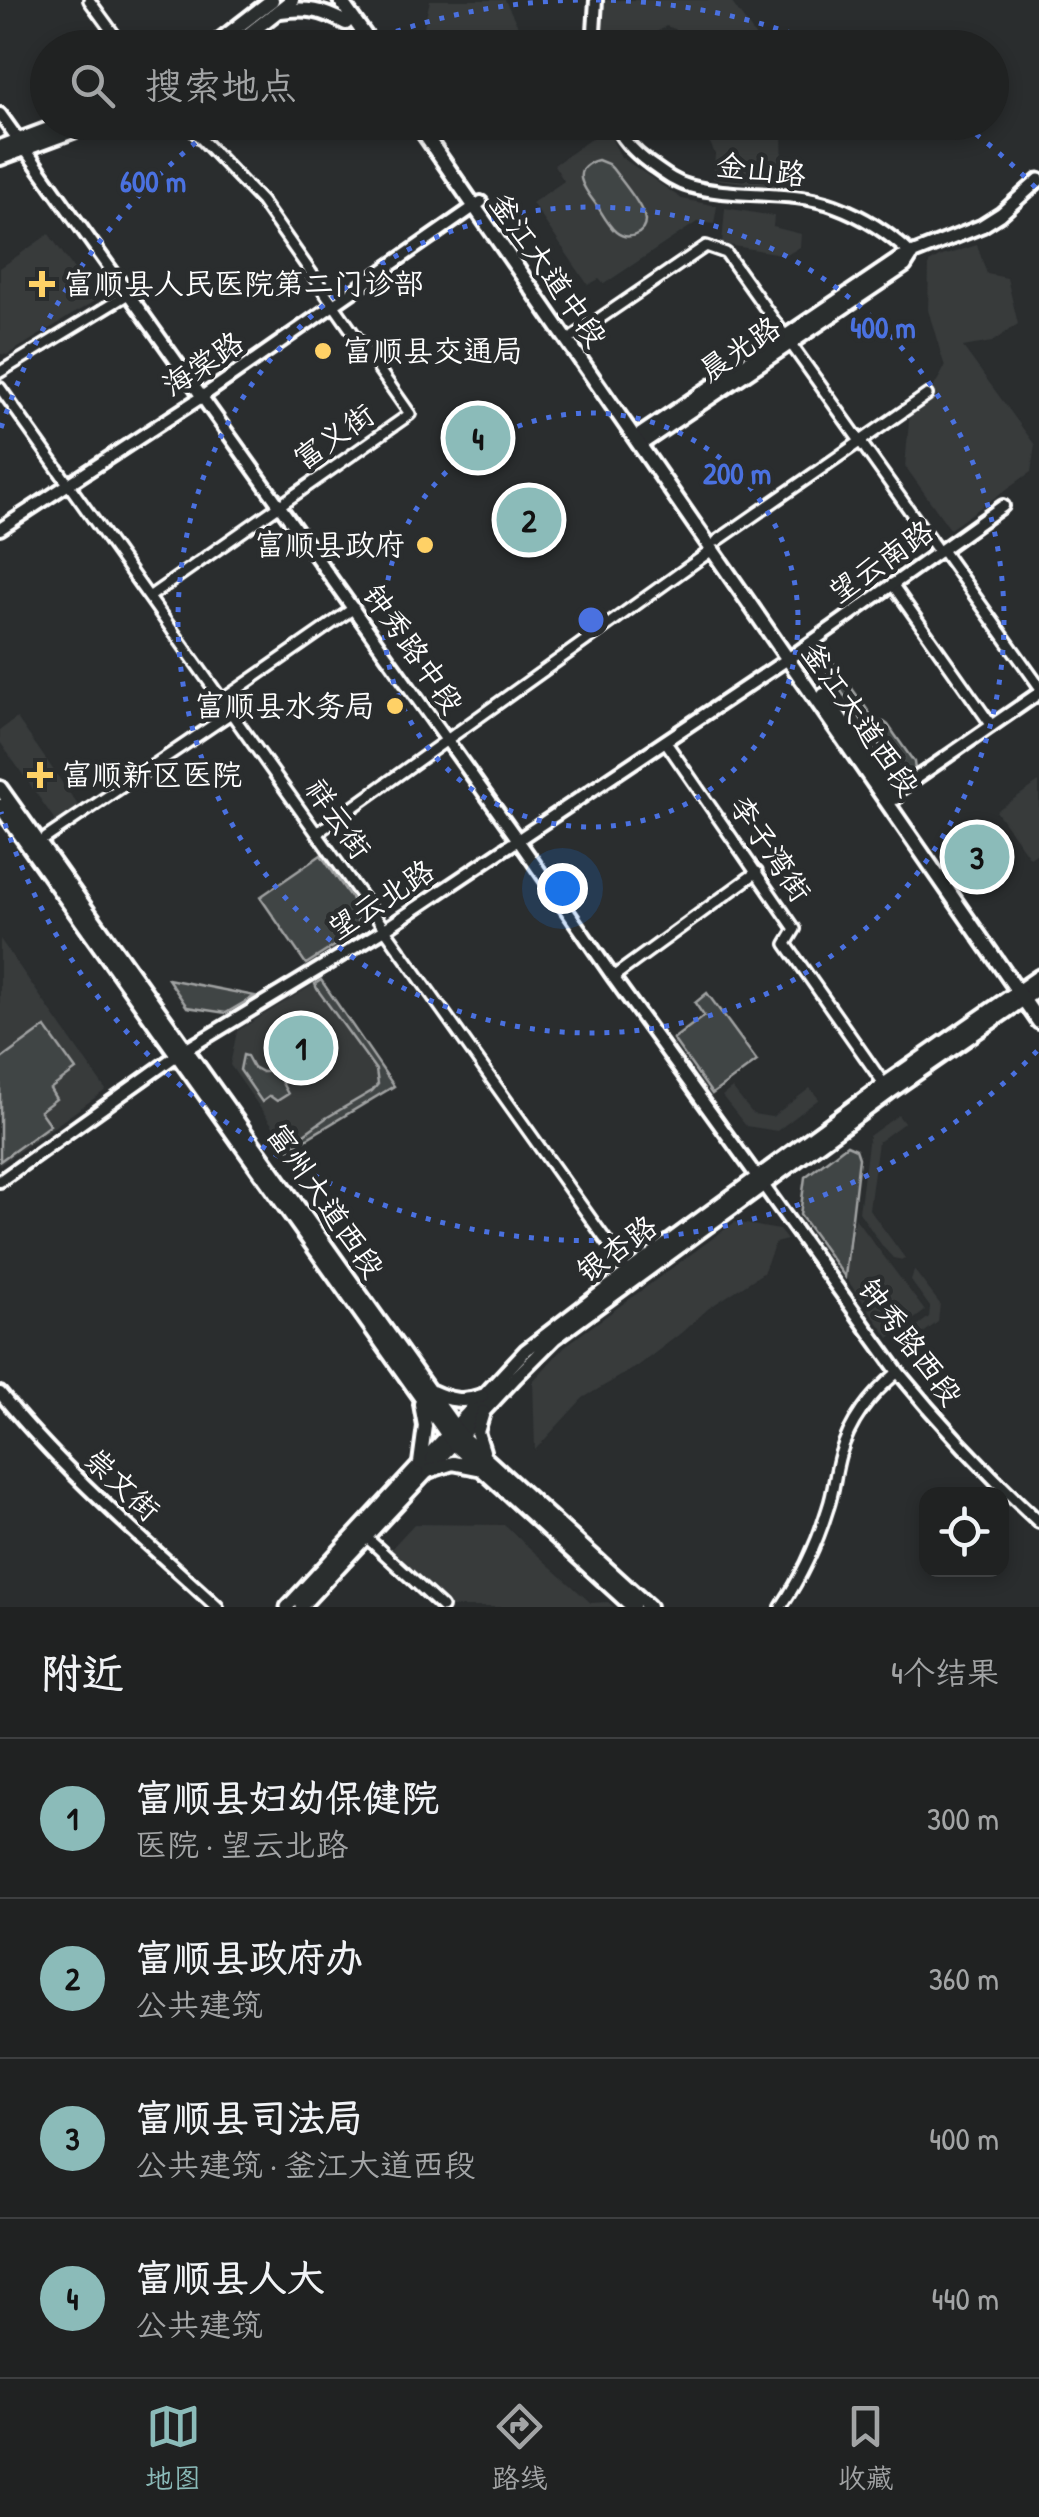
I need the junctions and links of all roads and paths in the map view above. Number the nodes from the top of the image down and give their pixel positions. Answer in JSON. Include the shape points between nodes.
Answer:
{"nodes":[{"id":1,"x":89,"y":0,"type":"edge"},
{"id":2,"x":292,"y":0,"type":"edge"},
{"id":3,"x":330,"y":0,"type":"edge"},
{"id":4,"x":340,"y":0,"type":"edge"},
{"id":5,"x":351,"y":0,"type":"edge"},
{"id":6,"x":596,"y":0,"type":"edge"},
{"id":7,"x":275,"y":6,"type":"edge"},
{"id":8,"x":349,"y":20,"type":"junction"},
{"id":9,"x":111,"y":30,"type":"edge"},
{"id":10,"x":238,"y":30,"type":"edge"},
{"id":11,"x":250,"y":30,"type":"edge"},
{"id":12,"x":354,"y":30,"type":"edge"},
{"id":13,"x":358,"y":30,"type":"edge"},
{"id":14,"x":594,"y":30,"type":"edge"},
{"id":15,"x":0,"y":114,"type":"edge"},
{"id":16,"x":31,"y":140,"type":"edge"},
{"id":17,"x":39,"y":140,"type":"edge"},
{"id":18,"x":202,"y":140,"type":"edge"},
{"id":19,"x":429,"y":140,"type":"edge"},
{"id":20,"x":437,"y":140,"type":"edge"},
{"id":21,"x":625,"y":140,"type":"edge"},
{"id":22,"x":23,"y":144,"type":"junction"},
{"id":23,"x":0,"y":147,"type":"edge"},
{"id":24,"x":0,"y":158,"type":"edge"},
{"id":25,"x":1039,"y":180,"type":"edge"},
{"id":26,"x":477,"y":204,"type":"junction"},
{"id":27,"x":912,"y":255,"type":"junction"},
{"id":28,"x":130,"y":293,"type":"junction"},
{"id":29,"x":333,"y":305,"type":"junction"},
{"id":30,"x":574,"y":336,"type":"junction"},
{"id":31,"x":788,"y":341,"type":"junction"},
{"id":32,"x":0,"y":372,"type":"edge"},
{"id":33,"x":0,"y":388,"type":"edge"},
{"id":34,"x":927,"y":395,"type":"dead end"},
{"id":35,"x":203,"y":396,"type":"junction"},
{"id":36,"x":641,"y":439,"type":"junction"},
{"id":37,"x":860,"y":442,"type":"junction"},
{"id":38,"x":69,"y":485,"type":"junction"},
{"id":39,"x":281,"y":506,"type":"junction"},
{"id":40,"x":1003,"y":506,"type":"dead end"},
{"id":41,"x":0,"y":529,"type":"edge"},
{"id":42,"x":714,"y":545,"type":"junction"},
{"id":43,"x":941,"y":551,"type":"junction"},
{"id":44,"x":892,"y":584,"type":"junction"},
{"id":45,"x":149,"y":597,"type":"junction"},
{"id":46,"x":354,"y":608,"type":"junction"},
{"id":47,"x":792,"y":656,"type":"junction"},
{"id":48,"x":1039,"y":689,"type":"edge"},
{"id":49,"x":222,"y":700,"type":"junction"},
{"id":50,"x":231,"y":713,"type":"junction"},
{"id":51,"x":992,"y":726,"type":"junction"},
{"id":52,"x":447,"y":740,"type":"junction"},
{"id":53,"x":666,"y":740,"type":"junction"},
{"id":54,"x":0,"y":788,"type":"edge"},
{"id":55,"x":893,"y":794,"type":"junction"},
{"id":56,"x":0,"y":806,"type":"edge"},
{"id":57,"x":317,"y":833,"type":"junction"},
{"id":58,"x":46,"y":838,"type":"dead end"},
{"id":59,"x":518,"y":840,"type":"junction"},
{"id":60,"x":757,"y":872,"type":"junction"},
{"id":61,"x":385,"y":929,"type":"junction"},
{"id":62,"x":1039,"y":976,"type":"edge"},
{"id":63,"x":613,"y":977,"type":"junction"},
{"id":64,"x":1029,"y":994,"type":"edge"},
{"id":65,"x":1039,"y":1022,"type":"edge"},
{"id":66,"x":182,"y":1053,"type":"junction"},
{"id":67,"x":884,"y":1084,"type":"junction"},
{"id":68,"x":0,"y":1181,"type":"edge"},
{"id":69,"x":760,"y":1182,"type":"junction"},
{"id":70,"x":631,"y":1275,"type":"junction"},
{"id":71,"x":898,"y":1372,"type":"junction"},
{"id":72,"x":0,"y":1392,"type":"edge"},
{"id":73,"x":424,"y":1393,"type":"junction"},
{"id":74,"x":482,"y":1396,"type":"junction"},
{"id":75,"x":483,"y":1412,"type":"junction"},
{"id":76,"x":454,"y":1435,"type":"junction"},
{"id":77,"x":487,"y":1466,"type":"junction"},
{"id":78,"x":424,"y":1467,"type":"junction"},
{"id":79,"x":1039,"y":1522,"type":"edge"},
{"id":80,"x":366,"y":1537,"type":"junction"},
{"id":81,"x":629,"y":1605,"type":"edge"},
{"id":82,"x":218,"y":1607,"type":"edge"},
{"id":83,"x":287,"y":1607,"type":"edge"},
{"id":84,"x":302,"y":1607,"type":"edge"},
{"id":85,"x":442,"y":1607,"type":"edge"},
{"id":86,"x":649,"y":1607,"type":"edge"},
{"id":87,"x":781,"y":1607,"type":"edge"}],
"edges":[{"from":1,"to":9,"type":"street"},
{"from":2,"to":7,"type":"main road"},
{"from":3,"to":8,"type":"main road"},
{"from":4,"to":8,"type":"main road"},
{"from":5,"to":8,"type":"main road"},
{"from":6,"to":14,"type":"street"},
{"from":7,"to":8,"type":"main road"},
{"from":7,"to":10,"type":"main road"},
{"from":7,"to":11,"type":"main road"},
{"from":8,"to":12,"type":"main road"},
{"from":8,"to":13,"type":"main road"},
{"from":15,"to":22,"type":"street","name":"钟秀路中段"},
{"from":16,"to":22,"type":"main road"},
{"from":17,"to":22,"type":"main road"},
{"from":18,"to":29,"type":"street","name":"富义街","via":[[261,201]]},
{"from":19,"to":26,"type":"main road","name":"釜江大道中段"},
{"from":20,"to":26,"type":"main road","name":"釜江大道中段"},
{"from":21,"to":27,"type":"street","name":"金山路","via":[[687,186],[834,205],[881,228]]},
{"from":22,"to":23,"type":"main road"},
{"from":22,"to":24,"type":"main road"},
{"from":22,"to":28,"type":"street","name":"钟秀路中段"},
{"from":25,"to":27,"type":"main road","name":"晨光路","via":[[982,226]]},
{"from":26,"to":29,"type":"street","name":"海棠路"},
{"from":26,"to":30,"type":"main road","name":"釜江大道中段"},
{"from":26,"to":36,"type":"main road","name":"釜江大道中段"},
{"from":27,"to":31,"type":"main road","name":"晨光路"},
{"from":28,"to":32,"type":"street"},
{"from":28,"to":35,"type":"street","name":"钟秀路中段"},
{"from":29,"to":35,"type":"street","name":"海棠路"},
{"from":29,"to":39,"type":"street","name":"富义街","via":[[410,414]]},
{"from":30,"to":31,"type":"street","via":[[706,246],[726,254]]},
{"from":30,"to":36,"type":"main road","name":"釜江大道中段"},
{"from":31,"to":36,"type":"main road","name":"晨光路"},
{"from":31,"to":37,"type":"street"},
{"from":33,"to":38,"type":"street","name":"祥云街"},
{"from":34,"to":37,"type":"street"},
{"from":35,"to":38,"type":"street","name":"海棠路"},
{"from":35,"to":39,"type":"street","name":"钟秀路中段"},
{"from":36,"to":42,"type":"main road","name":"釜江大道西段"},
{"from":37,"to":42,"type":"street"},
{"from":37,"to":43,"type":"street"},
{"from":38,"to":41,"type":"street","name":"海棠路"},
{"from":38,"to":45,"type":"street","name":"祥云街"},
{"from":39,"to":45,"type":"street"},
{"from":39,"to":46,"type":"street","name":"钟秀路中段"},
{"from":40,"to":43,"type":"street","name":"望云南路"},
{"from":42,"to":47,"type":"main road","name":"釜江大道西段"},
{"from":42,"to":52,"type":"street"},
{"from":43,"to":44,"type":"street","name":"望云南路"},
{"from":43,"to":48,"type":"street"},
{"from":44,"to":47,"type":"street","name":"望云南路"},
{"from":44,"to":51,"type":"street"},
{"from":45,"to":49,"type":"street","name":"祥云街"},
{"from":46,"to":49,"type":"street"},
{"from":46,"to":52,"type":"street","name":"钟秀路中段"},
{"from":47,"to":53,"type":"street","name":"望云北路"},
{"from":47,"to":55,"type":"main road","name":"釜江大道西段"},
{"from":47,"to":64,"type":"main road","name":"釜江大道西段"},
{"from":48,"to":51,"type":"street"},
{"from":49,"to":50,"type":"street","name":"祥云街"},
{"from":50,"to":57,"type":"street","name":"祥云街"},
{"from":50,"to":58,"type":"street"},
{"from":51,"to":55,"type":"street"},
{"from":52,"to":57,"type":"street"},
{"from":52,"to":59,"type":"street","name":"钟秀路中段"},
{"from":53,"to":59,"type":"street","name":"望云北路"},
{"from":53,"to":60,"type":"street","name":"李子湾街"},
{"from":54,"to":66,"type":"main road","name":"富州大道西段"},
{"from":55,"to":64,"type":"main road","name":"釜江大道西段"},
{"from":56,"to":66,"type":"main road","name":"富州大道西段"},
{"from":57,"to":61,"type":"street","name":"祥云街"},
{"from":59,"to":61,"type":"street","name":"望云北路"},
{"from":59,"to":63,"type":"street","name":"钟秀路中段"},
{"from":60,"to":63,"type":"street"},
{"from":60,"to":67,"type":"street","name":"李子湾街","via":[[795,929],[786,944]]},
{"from":61,"to":66,"type":"street","name":"望云北路"},
{"from":61,"to":70,"type":"street","name":"祥云街"},
{"from":62,"to":64,"type":"main road"},
{"from":63,"to":69,"type":"street","name":"钟秀路中段"},
{"from":64,"to":65,"type":"main road","name":"釜江大道西段"},
{"from":64,"to":67,"type":"main road","name":"银杏路"},
{"from":64,"to":69,"type":"main road","name":"银杏路"},
{"from":66,"to":68,"type":"street","name":"望云北路"},
{"from":66,"to":73,"type":"main road","name":"富州大道西段"},
{"from":67,"to":69,"type":"main road","name":"银杏路"},
{"from":69,"to":70,"type":"main road","name":"银杏路"},
{"from":69,"to":71,"type":"street","name":"钟秀路西段"},
{"from":70,"to":74,"type":"main road","name":"银杏路","via":[[526,1350]]},
{"from":70,"to":75,"type":"main road","name":"银杏路"},
{"from":71,"to":79,"type":"street","name":"钟秀路西段","via":[[943,1428]]},
{"from":71,"to":87,"type":"street","via":[[856,1419],[817,1541]]},
{"from":72,"to":82,"type":"street","name":"崇文街","via":[[79,1481]]},
{"from":73,"to":74,"type":"main road","via":[[458,1401]]},
{"from":73,"to":76,"type":"main road","name":"富州大道西段"},
{"from":73,"to":78,"type":"main road"},
{"from":74,"to":76,"type":"main road","name":"银杏路"},
{"from":75,"to":76,"type":"main road","name":"银杏路"},
{"from":75,"to":77,"type":"main road","via":[[476,1432]]},
{"from":76,"to":77,"type":"main road","name":"富州大道西段"},
{"from":76,"to":78,"type":"main road","name":"银杏路"},
{"from":77,"to":78,"type":"main road"},
{"from":77,"to":81,"type":"main road","name":"富州大道西段"},
{"from":77,"to":86,"type":"main road","name":"富州大道西段"},
{"from":78,"to":80,"type":"main road","name":"银杏路"},
{"from":78,"to":83,"type":"main road","name":"银杏路"},
{"from":80,"to":84,"type":"main road","name":"银杏路"},
{"from":80,"to":85,"type":"street"}]}
